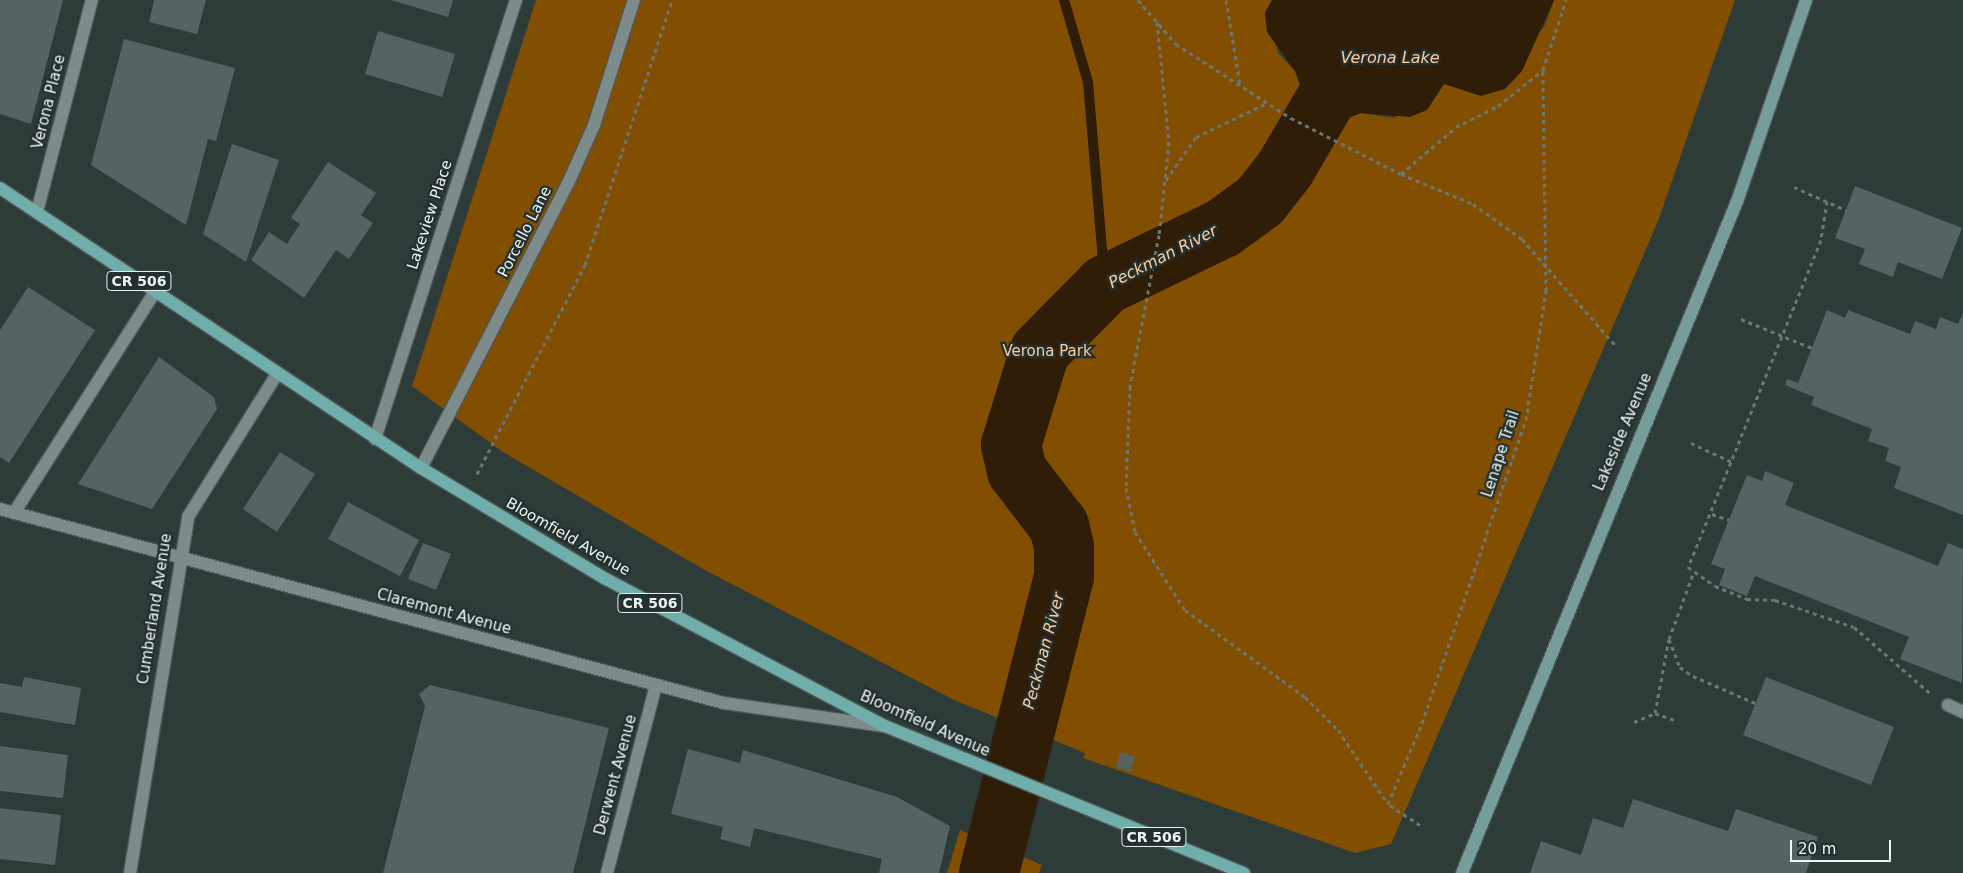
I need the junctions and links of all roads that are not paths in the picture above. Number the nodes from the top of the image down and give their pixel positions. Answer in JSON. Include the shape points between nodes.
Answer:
{"nodes":[{"id":1,"x":92,"y":0,"type":"edge"},
{"id":2,"x":516,"y":0,"type":"edge"},
{"id":3,"x":634,"y":0,"type":"edge"},
{"id":4,"x":1806,"y":0,"type":"edge"},
{"id":5,"x":0,"y":188,"type":"edge"},
{"id":6,"x":37,"y":212,"type":"junction"},
{"id":7,"x":155,"y":292,"type":"junction"},
{"id":8,"x":277,"y":374,"type":"junction"},
{"id":9,"x":375,"y":439,"type":"junction"},
{"id":10,"x":421,"y":468,"type":"junction"},
{"id":11,"x":0,"y":509,"type":"edge"},
{"id":12,"x":14,"y":513,"type":"junction"},
{"id":13,"x":178,"y":559,"type":"junction"},
{"id":14,"x":656,"y":685,"type":"junction"},
{"id":15,"x":1948,"y":705,"type":"road end"},
{"id":16,"x":1963,"y":712,"type":"edge"},
{"id":17,"x":885,"y":726,"type":"junction"},
{"id":18,"x":130,"y":873,"type":"edge"},
{"id":19,"x":608,"y":873,"type":"edge"},
{"id":20,"x":1244,"y":873,"type":"edge"},
{"id":21,"x":1462,"y":873,"type":"edge"}],
"edges":[{"from":1,"to":6,"type":"street","name":"Verona Place"},
{"from":2,"to":9,"type":"street","name":"Lakeview Place"},
{"from":3,"to":10,"type":"street","name":"Porcello Lane","via":[[594,125],[570,179]]},
{"from":4,"to":21,"type":"main road","name":"Lakeside Avenue","via":[[1738,199]]},
{"from":5,"to":6,"type":"main road","name":"Bloomfield Avenue","number":"CR 506"},
{"from":6,"to":7,"type":"main road","name":"Bloomfield Avenue","number":"CR 506"},
{"from":7,"to":8,"type":"main road","name":"Bloomfield Avenue","number":"CR 506"},
{"from":7,"to":12,"type":"street"},
{"from":8,"to":9,"type":"main road","name":"Bloomfield Avenue","number":"CR 506"},
{"from":8,"to":13,"type":"street","name":"Cumberland Avenue","via":[[188,516]]},
{"from":9,"to":10,"type":"main road","name":"Bloomfield Avenue","number":"CR 506"},
{"from":10,"to":17,"type":"main road","name":"Bloomfield Avenue","number":"CR 506","via":[[623,588]]},
{"from":11,"to":12,"type":"street","name":"Claremont Avenue"},
{"from":12,"to":13,"type":"street","name":"Claremont Avenue"},
{"from":13,"to":14,"type":"street","name":"Claremont Avenue"},
{"from":13,"to":18,"type":"street","name":"Cumberland Avenue"},
{"from":14,"to":17,"type":"street","name":"Claremont Avenue","via":[[724,704]]},
{"from":14,"to":19,"type":"street","name":"Derwent Avenue"},
{"from":15,"to":16,"type":"street"},
{"from":17,"to":20,"type":"main road","name":"Bloomfield Avenue","number":"CR 506"}]}
